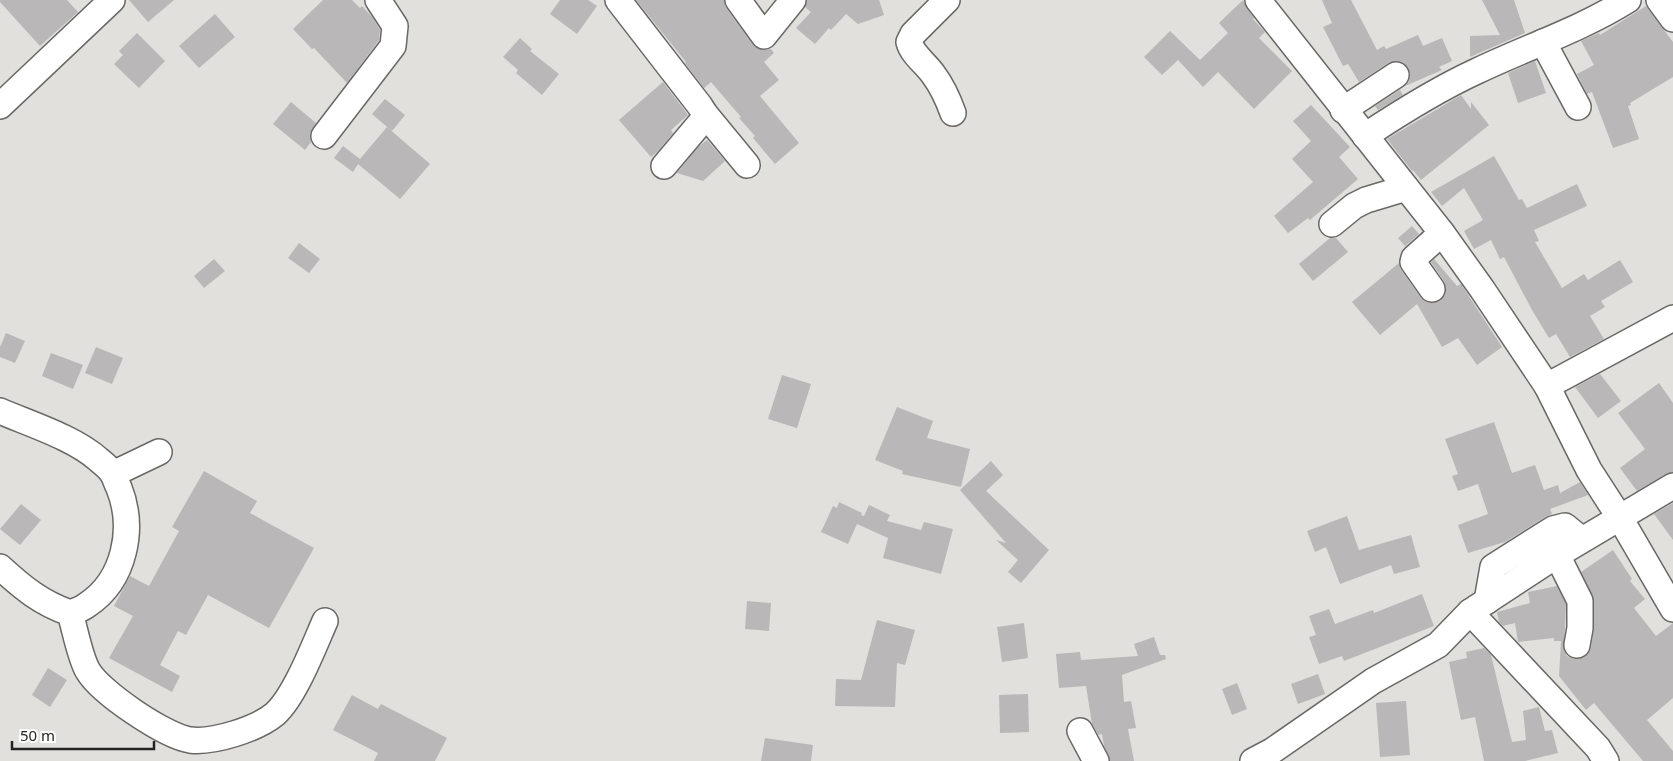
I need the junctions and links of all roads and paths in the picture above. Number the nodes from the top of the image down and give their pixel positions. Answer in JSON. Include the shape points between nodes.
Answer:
{"nodes":[{"id":1,"x":112,"y":0,"type":"edge"},
{"id":2,"x":378,"y":0,"type":"edge"},
{"id":3,"x":618,"y":0,"type":"edge"},
{"id":4,"x":738,"y":0,"type":"edge"},
{"id":5,"x":793,"y":0,"type":"edge"},
{"id":6,"x":947,"y":0,"type":"edge"},
{"id":7,"x":1258,"y":0,"type":"edge"},
{"id":8,"x":1628,"y":0,"type":"edge"},
{"id":9,"x":1660,"y":0,"type":"edge"},
{"id":10,"x":1673,"y":19,"type":"edge"},
{"id":11,"x":1544,"y":42,"type":"junction"},
{"id":12,"x":1396,"y":75,"type":"dead end"},
{"id":13,"x":0,"y":106,"type":"edge"},
{"id":14,"x":1578,"y":107,"type":"dead end"},
{"id":15,"x":1343,"y":110,"type":"junction"},
{"id":16,"x":953,"y":113,"type":"dead end"},
{"id":17,"x":705,"y":114,"type":"junction"},
{"id":18,"x":324,"y":136,"type":"dead end"},
{"id":19,"x":1365,"y":136,"type":"junction"},
{"id":20,"x":747,"y":165,"type":"dead end"},
{"id":21,"x":664,"y":166,"type":"dead end"},
{"id":22,"x":1406,"y":188,"type":"junction"},
{"id":23,"x":1332,"y":224,"type":"dead end"},
{"id":24,"x":1442,"y":233,"type":"junction"},
{"id":25,"x":1432,"y":289,"type":"dead end"},
{"id":26,"x":1673,"y":318,"type":"edge"},
{"id":27,"x":1547,"y":386,"type":"junction"},
{"id":28,"x":0,"y":411,"type":"edge"},
{"id":29,"x":158,"y":452,"type":"dead end"},
{"id":30,"x":113,"y":474,"type":"junction"},
{"id":31,"x":1673,"y":486,"type":"edge"},
{"id":32,"x":1620,"y":518,"type":"junction"},
{"id":33,"x":1581,"y":539,"type":"junction"},
{"id":34,"x":1557,"y":555,"type":"junction"},
{"id":35,"x":0,"y":567,"type":"edge"},
{"id":36,"x":1479,"y":607,"type":"junction"},
{"id":37,"x":1673,"y":608,"type":"edge"},
{"id":38,"x":70,"y":613,"type":"junction"},
{"id":39,"x":325,"y":621,"type":"dead end"},
{"id":40,"x":1577,"y":645,"type":"dead end"},
{"id":41,"x":1080,"y":731,"type":"dead end"},
{"id":42,"x":1096,"y":761,"type":"edge"},
{"id":43,"x":1253,"y":761,"type":"edge"},
{"id":44,"x":1606,"y":761,"type":"edge"}],
"edges":[{"from":1,"to":13,"type":"street"},
{"from":2,"to":18,"type":"street","via":[[395,26],[393,46]]},
{"from":3,"to":17,"type":"street"},
{"from":4,"to":5,"type":"street","via":[[764,36]]},
{"from":6,"to":16,"type":"street","via":[[909,42],[942,86]]},
{"from":7,"to":15,"type":"street"},
{"from":8,"to":11,"type":"street"},
{"from":9,"to":10,"type":"street"},
{"from":11,"to":14,"type":"street"},
{"from":11,"to":19,"type":"street","via":[[1436,91]]},
{"from":12,"to":15,"type":"street"},
{"from":15,"to":19,"type":"street"},
{"from":17,"to":20,"type":"street"},
{"from":17,"to":21,"type":"street"},
{"from":19,"to":22,"type":"street"},
{"from":22,"to":23,"type":"street","via":[[1366,200]]},
{"from":22,"to":24,"type":"street"},
{"from":24,"to":25,"type":"street","via":[[1412,262]]},
{"from":24,"to":27,"type":"street"},
{"from":26,"to":27,"type":"street"},
{"from":27,"to":32,"type":"street","via":[[1589,470]]},
{"from":28,"to":30,"type":"street","via":[[78,445]]},
{"from":29,"to":30,"type":"street"},
{"from":30,"to":38,"type":"street","via":[[122,495],[126,517],[123,557],[101,592],[87,605]]},
{"from":31,"to":32,"type":"street"},
{"from":32,"to":33,"type":"street"},
{"from":32,"to":37,"type":"street"},
{"from":33,"to":34,"type":"street"},
{"from":33,"to":36,"type":"street","via":[[1565,526],[1553,529],[1493,568]]},
{"from":34,"to":36,"type":"street"},
{"from":34,"to":40,"type":"street","via":[[1580,601]]},
{"from":35,"to":38,"type":"street","via":[[34,596]]},
{"from":36,"to":43,"type":"street","via":[[1438,645],[1373,681]]},
{"from":36,"to":44,"type":"street"},
{"from":38,"to":39,"type":"street","via":[[86,669],[102,689],[176,736],[190,740],[228,735],[270,718],[289,696]]},
{"from":41,"to":42,"type":"street"}]}
